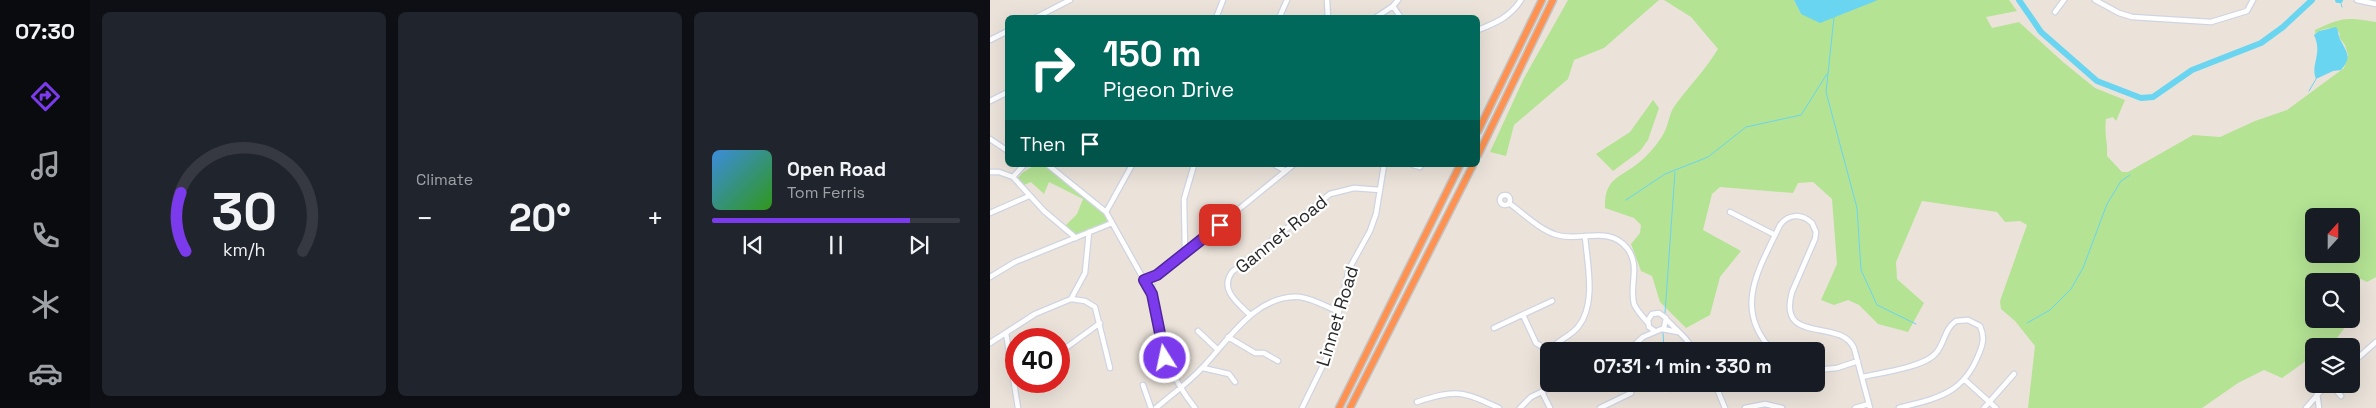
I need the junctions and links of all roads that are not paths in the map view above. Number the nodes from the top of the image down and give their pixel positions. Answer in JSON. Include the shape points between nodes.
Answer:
{"nodes":[{"id":1,"x":1070,"y":0,"type":"edge"},
{"id":2,"x":1223,"y":0,"type":"edge"},
{"id":3,"x":1287,"y":0,"type":"edge"},
{"id":4,"x":1327,"y":0,"type":"edge"},
{"id":5,"x":1398,"y":0,"type":"edge"},
{"id":6,"x":1521,"y":0,"type":"edge"},
{"id":7,"x":1542,"y":0,"type":"edge"},
{"id":8,"x":1553,"y":0,"type":"edge"},
{"id":9,"x":2064,"y":0,"type":"edge"},
{"id":10,"x":2094,"y":0,"type":"edge"},
{"id":11,"x":2253,"y":0,"type":"edge"},
{"id":12,"x":2356,"y":0,"type":"edge"},
{"id":13,"x":2376,"y":4,"type":"edge"},
{"id":14,"x":1393,"y":6,"type":"junction"},
{"id":15,"x":2055,"y":12,"type":"dead end"},
{"id":16,"x":1041,"y":15,"type":"edge"},
{"id":17,"x":1217,"y":15,"type":"edge"},
{"id":18,"x":1280,"y":15,"type":"edge"},
{"id":19,"x":1328,"y":15,"type":"edge"},
{"id":20,"x":1380,"y":15,"type":"edge"},
{"id":21,"x":1399,"y":15,"type":"edge"},
{"id":22,"x":1480,"y":29,"type":"edge"},
{"id":23,"x":1005,"y":32,"type":"edge"},
{"id":24,"x":990,"y":40,"type":"edge"},
{"id":25,"x":1005,"y":94,"type":"edge"},
{"id":26,"x":990,"y":101,"type":"edge"},
{"id":27,"x":1480,"y":127,"type":"edge"},
{"id":28,"x":990,"y":139,"type":"edge"},
{"id":29,"x":1005,"y":150,"type":"edge"},
{"id":30,"x":1480,"y":151,"type":"edge"},
{"id":31,"x":1022,"y":167,"type":"edge"},
{"id":32,"x":1050,"y":167,"type":"edge"},
{"id":33,"x":1131,"y":167,"type":"edge"},
{"id":34,"x":1193,"y":167,"type":"edge"},
{"id":35,"x":1279,"y":167,"type":"edge"},
{"id":36,"x":1291,"y":167,"type":"edge"},
{"id":37,"x":1384,"y":167,"type":"edge"},
{"id":38,"x":1459,"y":167,"type":"edge"},
{"id":39,"x":1472,"y":167,"type":"edge"},
{"id":40,"x":1286,"y":171,"type":"junction"},
{"id":41,"x":990,"y":172,"type":"edge"},
{"id":42,"x":1013,"y":177,"type":"junction"},
{"id":43,"x":1380,"y":190,"type":"junction"},
{"id":44,"x":1030,"y":196,"type":"junction"},
{"id":45,"x":1509,"y":203,"type":"dead end"},
{"id":46,"x":1106,"y":212,"type":"junction"},
{"id":47,"x":1730,"y":212,"type":"dead end"},
{"id":48,"x":990,"y":213,"type":"edge"},
{"id":49,"x":1112,"y":223,"type":"junction"},
{"id":50,"x":1089,"y":232,"type":"junction"},
{"id":51,"x":1776,"y":234,"type":"junction"},
{"id":52,"x":1585,"y":236,"type":"junction"},
{"id":53,"x":1076,"y":238,"type":"junction"},
{"id":54,"x":1185,"y":253,"type":"junction"},
{"id":55,"x":990,"y":277,"type":"edge"},
{"id":56,"x":1149,"y":281,"type":"junction"},
{"id":57,"x":1071,"y":299,"type":"junction"},
{"id":58,"x":1552,"y":301,"type":"dead end"},
{"id":59,"x":1340,"y":312,"type":"junction"},
{"id":60,"x":1640,"y":313,"type":"junction"},
{"id":61,"x":1250,"y":315,"type":"junction"},
{"id":62,"x":1523,"y":315,"type":"junction"},
{"id":63,"x":1650,"y":316,"type":"junction"},
{"id":64,"x":1666,"y":318,"type":"junction"},
{"id":65,"x":1100,"y":323,"type":"junction"},
{"id":66,"x":1648,"y":324,"type":"junction"},
{"id":67,"x":1014,"y":328,"type":"edge"},
{"id":68,"x":1494,"y":328,"type":"dead end"},
{"id":69,"x":1662,"y":329,"type":"junction"},
{"id":70,"x":1198,"y":331,"type":"dead end"},
{"id":71,"x":1656,"y":331,"type":"junction"},
{"id":72,"x":1680,"y":332,"type":"junction"},
{"id":73,"x":1005,"y":334,"type":"edge"},
{"id":74,"x":1228,"y":337,"type":"junction"},
{"id":75,"x":1643,"y":337,"type":"junction"},
{"id":76,"x":1557,"y":342,"type":"edge"},
{"id":77,"x":1638,"y":342,"type":"edge"},
{"id":78,"x":1688,"y":342,"type":"edge"},
{"id":79,"x":1766,"y":342,"type":"edge"},
{"id":80,"x":2376,"y":342,"type":"edge"},
{"id":81,"x":990,"y":343,"type":"edge"},
{"id":82,"x":1070,"y":345,"type":"edge"},
{"id":83,"x":1540,"y":345,"type":"edge"},
{"id":84,"x":1217,"y":349,"type":"junction"},
{"id":85,"x":2360,"y":356,"type":"edge"},
{"id":86,"x":1278,"y":361,"type":"dead end"},
{"id":87,"x":1858,"y":362,"type":"junction"},
{"id":88,"x":1110,"y":368,"type":"dead end"},
{"id":89,"x":1202,"y":368,"type":"junction"},
{"id":90,"x":1825,"y":369,"type":"edge"},
{"id":91,"x":2014,"y":374,"type":"dead end"},
{"id":92,"x":1862,"y":377,"type":"junction"},
{"id":93,"x":1965,"y":380,"type":"junction"},
{"id":94,"x":1235,"y":382,"type":"dead end"},
{"id":95,"x":1143,"y":385,"type":"dead end"},
{"id":96,"x":1180,"y":388,"type":"junction"},
{"id":97,"x":1542,"y":392,"type":"joint"},
{"id":98,"x":1718,"y":392,"type":"edge"},
{"id":99,"x":1017,"y":393,"type":"edge"},
{"id":100,"x":1631,"y":393,"type":"dead end"},
{"id":101,"x":2317,"y":393,"type":"joint"},
{"id":102,"x":2339,"y":393,"type":"edge"},
{"id":103,"x":2342,"y":396,"type":"dead end"},
{"id":104,"x":1417,"y":402,"type":"dead end"},
{"id":105,"x":1990,"y":402,"type":"junction"},
{"id":106,"x":1870,"y":406,"type":"edge"},
{"id":107,"x":1492,"y":407,"type":"edge"},
{"id":108,"x":1018,"y":408,"type":"edge"},
{"id":109,"x":1150,"y":408,"type":"edge"},
{"id":110,"x":1156,"y":408,"type":"edge"},
{"id":111,"x":1195,"y":408,"type":"edge"},
{"id":112,"x":1302,"y":408,"type":"edge"},
{"id":113,"x":1339,"y":408,"type":"edge"},
{"id":114,"x":1350,"y":408,"type":"edge"},
{"id":115,"x":1499,"y":408,"type":"edge"},
{"id":116,"x":1520,"y":408,"type":"edge"},
{"id":117,"x":1550,"y":408,"type":"edge"},
{"id":118,"x":1600,"y":408,"type":"edge"},
{"id":119,"x":1725,"y":408,"type":"edge"},
{"id":120,"x":1745,"y":408,"type":"edge"},
{"id":121,"x":1782,"y":408,"type":"edge"},
{"id":122,"x":1855,"y":408,"type":"edge"},
{"id":123,"x":1899,"y":408,"type":"edge"},
{"id":124,"x":1984,"y":408,"type":"edge"},
{"id":125,"x":1996,"y":408,"type":"edge"},
{"id":126,"x":2306,"y":408,"type":"edge"},
{"id":127,"x":2319,"y":408,"type":"edge"}],
"edges":[{"from":1,"to":16,"type":"street"},
{"from":2,"to":17,"type":"street"},
{"from":3,"to":18,"type":"street"},
{"from":4,"to":19,"type":"street"},
{"from":5,"to":14,"type":"street"},
{"from":6,"to":22,"type":"street","via":[[1498,23]]},
{"from":7,"to":27,"type":"highway"},
{"from":8,"to":30,"type":"highway"},
{"from":9,"to":15,"type":"street"},
{"from":10,"to":11,"type":"street","via":[[2132,17],[2211,22],[2247,11]]},
{"from":12,"to":13,"type":"street"},
{"from":14,"to":20,"type":"street"},
{"from":14,"to":21,"type":"street"},
{"from":23,"to":24,"type":"street"},
{"from":25,"to":26,"type":"street"},
{"from":28,"to":29,"type":"street"},
{"from":31,"to":42,"type":"street"},
{"from":32,"to":46,"type":"street"},
{"from":33,"to":46,"type":"street"},
{"from":34,"to":54,"type":"street","via":[[1184,198]]},
{"from":35,"to":40,"type":"street"},
{"from":36,"to":40,"type":"street"},
{"from":37,"to":43,"type":"street","name":"Linnet Road"},
{"from":38,"to":113,"type":"highway"},
{"from":39,"to":114,"type":"highway"},
{"from":40,"to":54,"type":"street"},
{"from":41,"to":42,"type":"street"},
{"from":42,"to":44,"type":"street"},
{"from":43,"to":59,"type":"street","name":"Linnet Road","via":[[1370,231],[1349,269]]},
{"from":43,"to":61,"type":"street","name":"Gannet Road","via":[[1354,188],[1330,194],[1232,272],[1227,284],[1228,292]]},
{"from":44,"to":48,"type":"street"},
{"from":44,"to":53,"type":"street"},
{"from":45,"to":52,"type":"street","via":[[1556,235]]},
{"from":46,"to":49,"type":"street"},
{"from":47,"to":51,"type":"street"},
{"from":49,"to":50,"type":"street"},
{"from":49,"to":56,"type":"street"},
{"from":50,"to":53,"type":"street"},
{"from":50,"to":57,"type":"street","via":[[1085,273]]},
{"from":51,"to":79,"type":"street","via":[[1750,300],[1756,326]]},
{"from":51,"to":87,"type":"street","via":[[1783,221],[1791,216],[1804,217],[1812,223],[1815,239],[1789,300],[1791,312],[1805,328],[1845,336],[1852,343]]},
{"from":52,"to":60,"type":"street","via":[[1609,236],[1626,246],[1635,268],[1634,300]]},
{"from":52,"to":76,"type":"street","via":[[1588,294],[1584,317],[1578,328]]},
{"from":53,"to":55,"type":"street","via":[[1015,262]]},
{"from":54,"to":56,"type":"street"},
{"from":56,"to":96,"type":"street","via":[[1165,358]]},
{"from":57,"to":65,"type":"street","via":[[1093,305]]},
{"from":57,"to":67,"type":"street","via":[[1035,314]]},
{"from":58,"to":62,"type":"street"},
{"from":59,"to":61,"type":"street","via":[[1310,299],[1289,298],[1277,300]]},
{"from":59,"to":112,"type":"street","name":"Linnet Road","via":[[1329,352]]},
{"from":60,"to":63,"type":"street"},
{"from":60,"to":66,"type":"street"},
{"from":61,"to":74,"type":"street"},
{"from":62,"to":68,"type":"street"},
{"from":62,"to":83,"type":"street"},
{"from":63,"to":64,"type":"street","via":[[1658,313]]},
{"from":63,"to":66,"type":"street"},
{"from":64,"to":69,"type":"street"},
{"from":64,"to":72,"type":"street"},
{"from":65,"to":82,"type":"street"},
{"from":65,"to":88,"type":"street"},
{"from":66,"to":71,"type":"street"},
{"from":66,"to":75,"type":"street"},
{"from":69,"to":71,"type":"street"},
{"from":69,"to":72,"type":"street"},
{"from":70,"to":84,"type":"street"},
{"from":71,"to":75,"type":"street"},
{"from":72,"to":78,"type":"street"},
{"from":73,"to":81,"type":"street"},
{"from":74,"to":84,"type":"street"},
{"from":74,"to":86,"type":"street","via":[[1255,353],[1264,353]]},
{"from":75,"to":77,"type":"street"},
{"from":80,"to":85,"type":"street"},
{"from":84,"to":89,"type":"street"},
{"from":87,"to":90,"type":"street"},
{"from":87,"to":92,"type":"street"},
{"from":89,"to":94,"type":"street","via":[[1229,374]]},
{"from":89,"to":96,"type":"street"},
{"from":91,"to":105,"type":"street"},
{"from":92,"to":93,"type":"street","via":[[1930,359],[1952,324],[1963,319],[1980,326],[1984,338]]},
{"from":92,"to":106,"type":"street"},
{"from":93,"to":105,"type":"street"},
{"from":93,"to":123,"type":"street","via":[[1941,397]]},
{"from":95,"to":109,"type":"street"},
{"from":96,"to":110,"type":"street"},
{"from":96,"to":111,"type":"street"},
{"from":97,"to":116,"type":"street","via":[[1528,399]]},
{"from":97,"to":117,"type":"street"},
{"from":98,"to":119,"type":"street"},
{"from":99,"to":108,"type":"street"},
{"from":100,"to":118,"type":"street"},
{"from":101,"to":126,"type":"street"},
{"from":101,"to":127,"type":"street"},
{"from":102,"to":103,"type":"street"},
{"from":104,"to":107,"type":"street","via":[[1455,392],[1468,394]]},
{"from":105,"to":124,"type":"street"},
{"from":105,"to":125,"type":"street"},
{"from":106,"to":122,"type":"street"},
{"from":107,"to":115,"type":"street"},
{"from":120,"to":121,"type":"street","via":[[1761,404]]}]}
